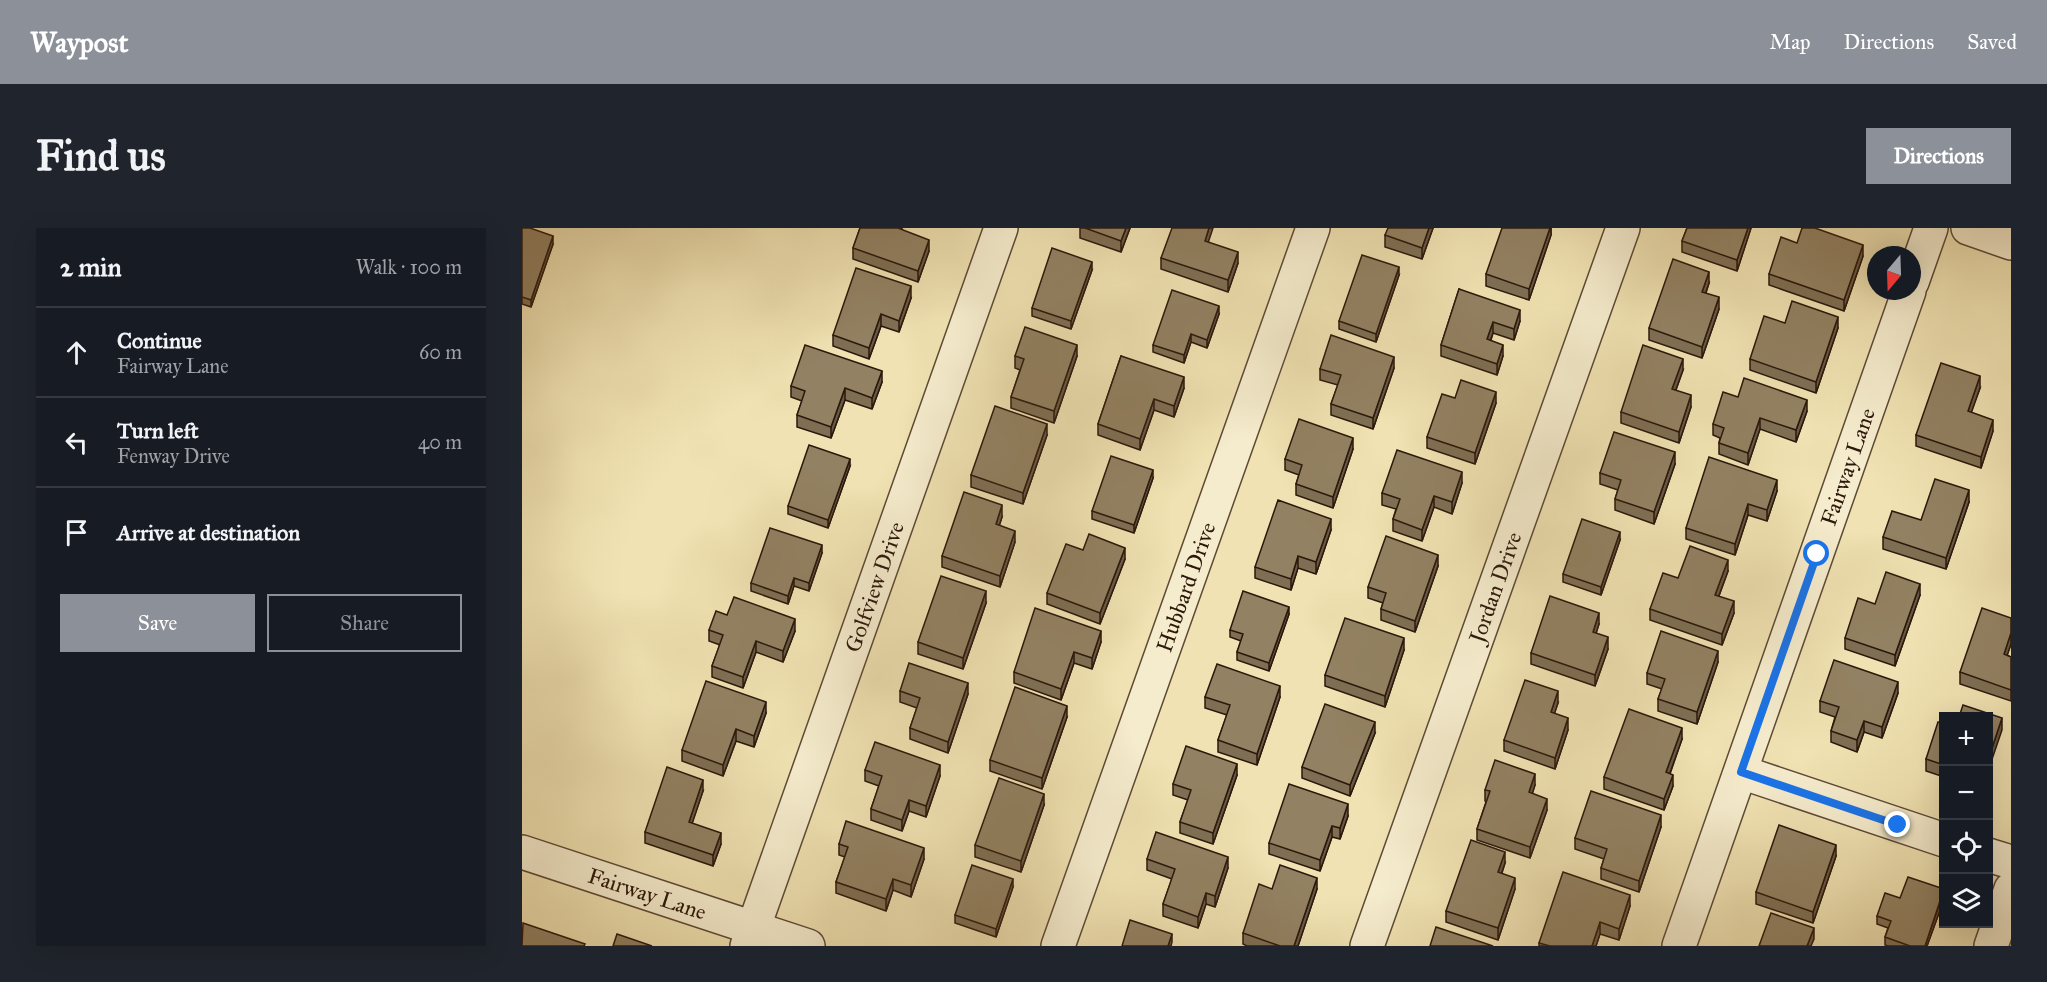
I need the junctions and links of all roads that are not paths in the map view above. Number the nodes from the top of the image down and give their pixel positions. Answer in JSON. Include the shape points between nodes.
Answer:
{"nodes":[{"id":1,"x":1000,"y":228,"type":"edge"},
{"id":2,"x":1312,"y":228,"type":"edge"},
{"id":3,"x":1623,"y":228,"type":"edge"},
{"id":4,"x":1931,"y":228,"type":"edge"},
{"id":5,"x":1968,"y":228,"type":"edge"},
{"id":6,"x":2011,"y":243,"type":"edge"},
{"id":7,"x":1921,"y":256,"type":"edge"},
{"id":8,"x":1906,"y":300,"type":"edge"},
{"id":9,"x":1741,"y":772,"type":"junction"},
{"id":10,"x":1939,"y":838,"type":"edge"},
{"id":11,"x":522,"y":852,"type":"edge"},
{"id":12,"x":1993,"y":856,"type":"edge"},
{"id":13,"x":2011,"y":862,"type":"edge"},
{"id":14,"x":2011,"y":889,"type":"edge"},
{"id":15,"x":750,"y":937,"type":"edge"},
{"id":16,"x":808,"y":946,"type":"edge"},
{"id":17,"x":1058,"y":946,"type":"edge"},
{"id":18,"x":1367,"y":946,"type":"edge"},
{"id":19,"x":1679,"y":946,"type":"edge"},
{"id":20,"x":1991,"y":946,"type":"edge"}],
"edges":[{"from":1,"to":15,"type":"street","name":"Golfview Drive"},
{"from":2,"to":17,"type":"street","name":"Hubbard Drive"},
{"from":3,"to":18,"type":"street","name":"Jordan Drive"},
{"from":4,"to":7,"type":"street"},
{"from":5,"to":6,"type":"street"},
{"from":8,"to":9,"type":"street","name":"Fairway Lane"},
{"from":9,"to":10,"type":"street"},
{"from":9,"to":19,"type":"street","name":"Fairway Lane"},
{"from":11,"to":15,"type":"street","name":"Fairway Lane"},
{"from":12,"to":13,"type":"street"},
{"from":14,"to":20,"type":"street"},
{"from":15,"to":16,"type":"street","name":"Fairway Lane"}]}
